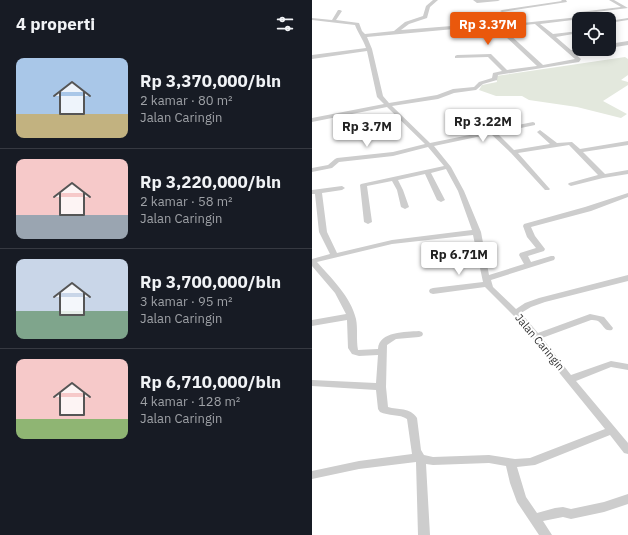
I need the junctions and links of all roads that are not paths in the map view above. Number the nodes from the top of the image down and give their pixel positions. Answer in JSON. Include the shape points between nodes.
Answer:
{"nodes":[{"id":1,"x":436,"y":0,"type":"edge"},
{"id":2,"x":475,"y":0,"type":"edge"},
{"id":3,"x":498,"y":0,"type":"edge"},
{"id":4,"x":563,"y":0,"type":"edge"},
{"id":5,"x":610,"y":0,"type":"edge"},
{"id":6,"x":626,"y":9,"type":"edge"},
{"id":7,"x":340,"y":11,"type":"dead end"},
{"id":8,"x":502,"y":11,"type":"dead end"},
{"id":9,"x":606,"y":12,"type":"edge"},
{"id":10,"x":572,"y":17,"type":"edge"},
{"id":11,"x":312,"y":19,"type":"edge"},
{"id":12,"x":628,"y":19,"type":"edge"},
{"id":13,"x":334,"y":20,"type":"junction"},
{"id":14,"x":616,"y":21,"type":"edge"},
{"id":15,"x":537,"y":23,"type":"junction"},
{"id":16,"x":479,"y":26,"type":"junction"},
{"id":17,"x":399,"y":33,"type":"junction"},
{"id":18,"x":572,"y":33,"type":"edge"},
{"id":19,"x":364,"y":36,"type":"junction"},
{"id":20,"x":552,"y":36,"type":"junction"},
{"id":21,"x":628,"y":43,"type":"edge"},
{"id":22,"x":616,"y":45,"type":"edge"},
{"id":23,"x":369,"y":49,"type":"junction"},
{"id":24,"x":570,"y":52,"type":"joint"},
{"id":25,"x":312,"y":57,"type":"edge"},
{"id":26,"x":457,"y":57,"type":"dead end"},
{"id":27,"x":541,"y":66,"type":"junction"},
{"id":28,"x":506,"y":72,"type":"junction"},
{"id":29,"x":386,"y":105,"type":"junction"},
{"id":30,"x":312,"y":120,"type":"edge"},
{"id":31,"x":534,"y":124,"type":"dead end"},
{"id":32,"x":492,"y":132,"type":"junction"},
{"id":33,"x":540,"y":132,"type":"dead end"},
{"id":34,"x":628,"y":142,"type":"edge"},
{"id":35,"x":429,"y":145,"type":"junction"},
{"id":36,"x":555,"y":145,"type":"junction"},
{"id":37,"x":579,"y":151,"type":"junction"},
{"id":38,"x":513,"y":152,"type":"junction"},
{"id":39,"x":448,"y":167,"type":"junction"},
{"id":40,"x":312,"y":170,"type":"edge"},
{"id":41,"x":427,"y":172,"type":"junction"},
{"id":42,"x":628,"y":172,"type":"edge"},
{"id":43,"x":603,"y":176,"type":"junction"},
{"id":44,"x":394,"y":179,"type":"junction"},
{"id":45,"x":572,"y":184,"type":"dead end"},
{"id":46,"x":342,"y":188,"type":"dead end"},
{"id":47,"x":547,"y":189,"type":"dead end"},
{"id":48,"x":315,"y":191,"type":"edge"},
{"id":49,"x":628,"y":195,"type":"edge"},
{"id":50,"x":441,"y":200,"type":"dead end"},
{"id":51,"x":405,"y":207,"type":"dead end"},
{"id":52,"x":368,"y":222,"type":"dead end"},
{"id":53,"x":477,"y":232,"type":"junction"},
{"id":54,"x":335,"y":256,"type":"junction"},
{"id":55,"x":551,"y":258,"type":"dead end"},
{"id":56,"x":312,"y":261,"type":"edge"},
{"id":57,"x":529,"y":265,"type":"junction"},
{"id":58,"x":628,"y":278,"type":"edge"},
{"id":59,"x":486,"y":281,"type":"junction"},
{"id":60,"x":433,"y":291,"type":"dead end"},
{"id":61,"x":516,"y":313,"type":"junction"},
{"id":62,"x":351,"y":316,"type":"junction"},
{"id":63,"x":312,"y":323,"type":"edge"},
{"id":64,"x":610,"y":328,"type":"dead end"},
{"id":65,"x":419,"y":334,"type":"dead end"},
{"id":66,"x":537,"y":337,"type":"junction"},
{"id":67,"x":382,"y":352,"type":"junction"},
{"id":68,"x":628,"y":367,"type":"edge"},
{"id":69,"x":571,"y":379,"type":"junction"},
{"id":70,"x":312,"y":383,"type":"edge"},
{"id":71,"x":381,"y":387,"type":"junction"},
{"id":72,"x":612,"y":430,"type":"junction"},
{"id":73,"x":628,"y":450,"type":"edge"},
{"id":74,"x":420,"y":458,"type":"junction"},
{"id":75,"x":510,"y":462,"type":"junction"},
{"id":76,"x":312,"y":475,"type":"edge"},
{"id":77,"x":628,"y":499,"type":"edge"},
{"id":78,"x":535,"y":519,"type":"junction"},
{"id":79,"x":424,"y":535,"type":"edge"},
{"id":80,"x":546,"y":535,"type":"edge"}],
"edges":[{"from":1,"to":17,"type":"street","via":[[428,6],[424,18],[407,23]]},
{"from":2,"to":3,"type":"street"},
{"from":4,"to":8,"type":"street","via":[[565,2]]},
{"from":5,"to":6,"type":"street"},
{"from":6,"to":9,"type":"street"},
{"from":7,"to":13,"type":"street"},
{"from":10,"to":15,"type":"street"},
{"from":11,"to":13,"type":"street"},
{"from":12,"to":14,"type":"street"},
{"from":13,"to":19,"type":"street","via":[[357,24]]},
{"from":15,"to":16,"type":"street"},
{"from":15,"to":20,"type":"street"},
{"from":16,"to":17,"type":"street"},
{"from":16,"to":27,"type":"street","via":[[484,33],[506,34]]},
{"from":17,"to":19,"type":"street"},
{"from":18,"to":20,"type":"street"},
{"from":19,"to":23,"type":"street"},
{"from":20,"to":24,"type":"street"},
{"from":21,"to":22,"type":"street"},
{"from":23,"to":25,"type":"street"},
{"from":23,"to":29,"type":"street","via":[[378,94]]},
{"from":24,"to":27,"type":"street","via":[[578,60]]},
{"from":26,"to":28,"type":"street","via":[[489,54]]},
{"from":27,"to":28,"type":"street"},
{"from":28,"to":29,"type":"street","via":[[495,74],[495,79],[482,82],[476,88]]},
{"from":29,"to":30,"type":"street"},
{"from":29,"to":35,"type":"street"},
{"from":31,"to":32,"type":"street"},
{"from":32,"to":35,"type":"street"},
{"from":32,"to":38,"type":"street"},
{"from":33,"to":36,"type":"street"},
{"from":34,"to":37,"type":"street"},
{"from":35,"to":39,"type":"street"},
{"from":35,"to":40,"type":"street","via":[[393,154],[337,160],[330,167]]},
{"from":36,"to":37,"type":"street","via":[[570,143]]},
{"from":36,"to":38,"type":"street"},
{"from":37,"to":43,"type":"street"},
{"from":38,"to":47,"type":"street"},
{"from":39,"to":41,"type":"street"},
{"from":39,"to":53,"type":"street","via":[[465,199]]},
{"from":41,"to":44,"type":"street"},
{"from":41,"to":50,"type":"street"},
{"from":42,"to":43,"type":"street"},
{"from":43,"to":45,"type":"street"},
{"from":44,"to":51,"type":"street"},
{"from":44,"to":52,"type":"street","via":[[363,186]]},
{"from":46,"to":48,"type":"street"},
{"from":48,"to":54,"type":"street","via":[[323,232]]},
{"from":49,"to":57,"type":"street","via":[[527,226],[541,249],[523,255]]},
{"from":53,"to":54,"type":"street","via":[[392,242]]},
{"from":53,"to":59,"type":"street"},
{"from":54,"to":56,"type":"street"},
{"from":55,"to":57,"type":"street"},
{"from":56,"to":62,"type":"street","via":[[346,305]]},
{"from":57,"to":59,"type":"street"},
{"from":58,"to":61,"type":"street","via":[[559,295],[528,305]]},
{"from":59,"to":60,"type":"street"},
{"from":59,"to":61,"type":"street","name":"Jalan Caringin","via":[[492,292]]},
{"from":61,"to":66,"type":"street","name":"Jalan Caringin"},
{"from":62,"to":63,"type":"street"},
{"from":62,"to":67,"type":"street","via":[[355,352]]},
{"from":64,"to":66,"type":"street","via":[[601,319],[590,317]]},
{"from":65,"to":67,"type":"street","via":[[386,339]]},
{"from":66,"to":69,"type":"street","name":"Jalan Caringin"},
{"from":67,"to":71,"type":"street"},
{"from":68,"to":69,"type":"street","via":[[611,364]]},
{"from":69,"to":72,"type":"street","name":"Jalan Caringin"},
{"from":70,"to":71,"type":"street"},
{"from":71,"to":74,"type":"street","via":[[383,409],[406,413],[412,418],[416,451]]},
{"from":72,"to":73,"type":"street","name":"Jalan Caringin"},
{"from":72,"to":75,"type":"street","via":[[531,462]]},
{"from":74,"to":75,"type":"street","via":[[433,461],[489,459]]},
{"from":74,"to":76,"type":"street","via":[[359,465]]},
{"from":74,"to":79,"type":"street"},
{"from":75,"to":78,"type":"street","via":[[517,491]]},
{"from":77,"to":78,"type":"street","via":[[597,509],[571,514],[555,513]]},
{"from":78,"to":80,"type":"street"}]}
